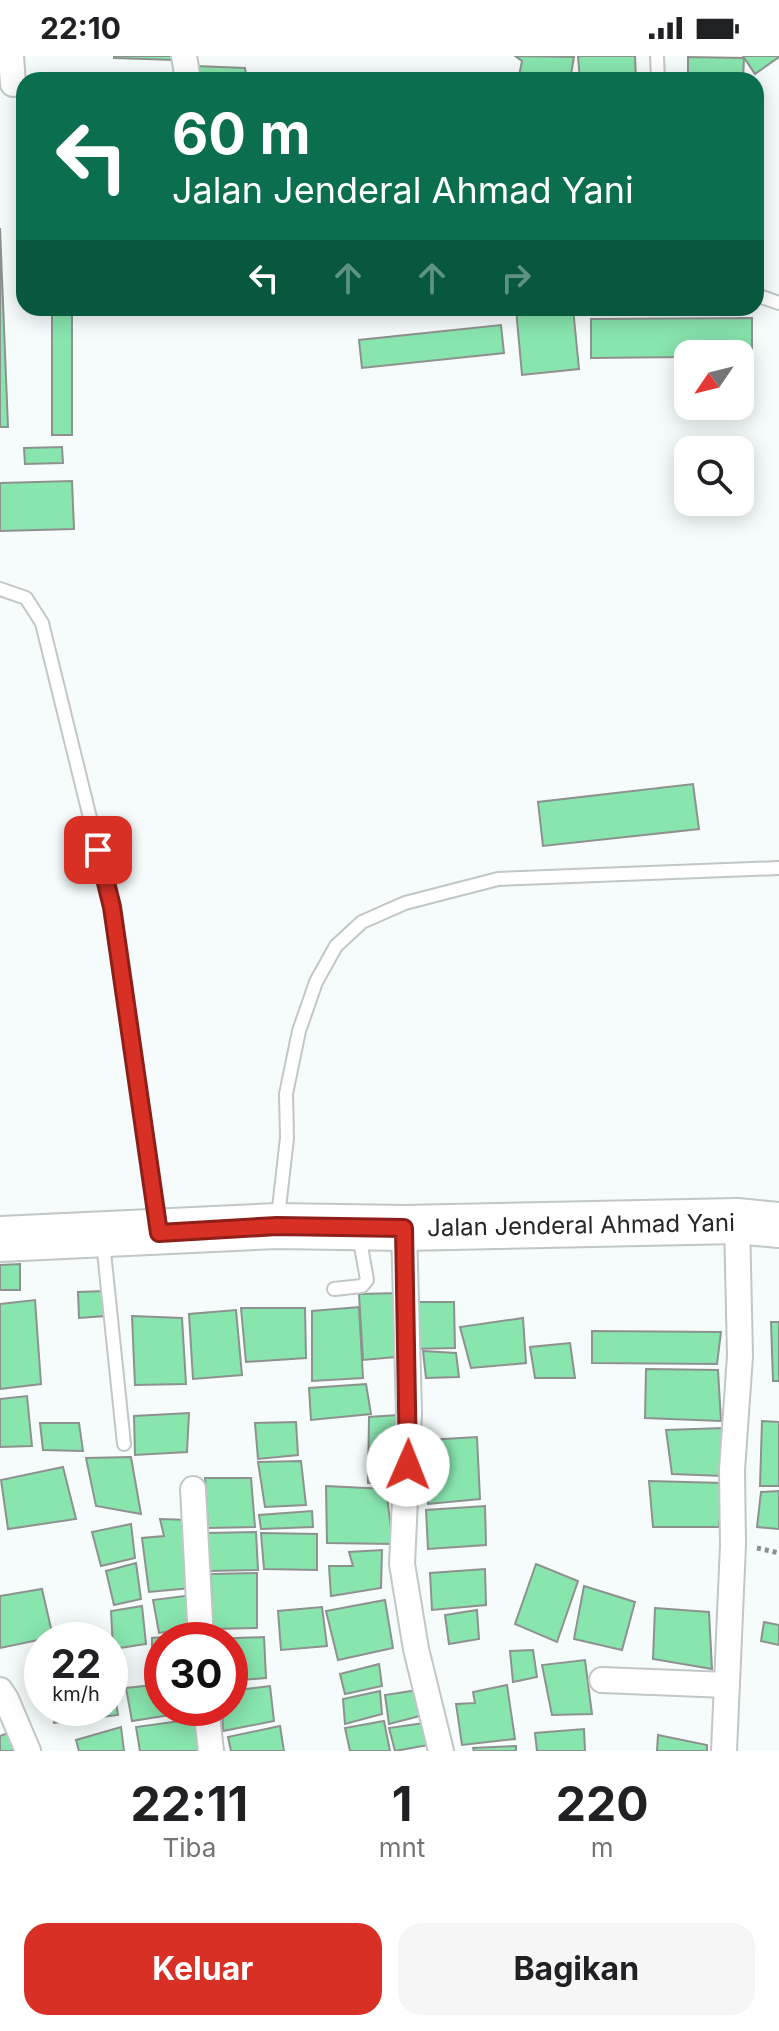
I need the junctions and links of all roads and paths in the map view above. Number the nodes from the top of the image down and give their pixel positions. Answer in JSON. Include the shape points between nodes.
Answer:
{"nodes":[{"id":1,"x":11,"y":56,"type":"edge"},
{"id":2,"x":13,"y":84,"type":"dead end"},
{"id":3,"x":0,"y":589,"type":"edge"},
{"id":4,"x":779,"y":868,"type":"edge"},
{"id":5,"x":758,"y":1223,"type":"edge"},
{"id":6,"x":277,"y":1226,"type":"junction"},
{"id":7,"x":357,"y":1228,"type":"junction"},
{"id":8,"x":404,"y":1228,"type":"junction"},
{"id":9,"x":159,"y":1233,"type":"junction"},
{"id":10,"x":102,"y":1235,"type":"junction"},
{"id":11,"x":0,"y":1239,"type":"edge"},
{"id":12,"x":334,"y":1289,"type":"dead end"},
{"id":13,"x":124,"y":1444,"type":"dead end"},
{"id":14,"x":193,"y":1489,"type":"dead end"},
{"id":15,"x":200,"y":1622,"type":"edge"},
{"id":16,"x":602,"y":1680,"type":"dead end"},
{"id":17,"x":727,"y":1685,"type":"junction"},
{"id":18,"x":0,"y":1690,"type":"edge"},
{"id":19,"x":208,"y":1726,"type":"edge"},
{"id":20,"x":28,"y":1751,"type":"edge"},
{"id":21,"x":211,"y":1751,"type":"edge"},
{"id":22,"x":441,"y":1751,"type":"edge"},
{"id":23,"x":724,"y":1751,"type":"edge"}],
"edges":[{"from":1,"to":2,"type":"street"},
{"from":3,"to":9,"type":"lane","via":[[26,598],[46,637],[112,907]]},
{"from":4,"to":6,"type":"lane","via":[[498,879],[405,903],[362,922],[336,946],[299,1031],[286,1094]]},
{"from":5,"to":8,"type":"highway","name":"Jalan Jenderal Ahmad Yani"},
{"from":5,"to":17,"type":"street","via":[[732,1470]]},
{"from":6,"to":7,"type":"highway","name":"Jalan Jenderal Ahmad Yani"},
{"from":6,"to":9,"type":"highway","name":"Jalan Jenderal Ahmad Yani"},
{"from":7,"to":8,"type":"highway","name":"Jalan Jenderal Ahmad Yani"},
{"from":7,"to":12,"type":"lane","via":[[367,1280],[362,1286]]},
{"from":8,"to":22,"type":"street","via":[[409,1413],[402,1564]]},
{"from":9,"to":10,"type":"highway","name":"Jalan Jenderal Ahmad Yani"},
{"from":10,"to":11,"type":"highway","name":"Jalan Jenderal Ahmad Yani"},
{"from":10,"to":13,"type":"lane"},
{"from":14,"to":15,"type":"street"},
{"from":16,"to":17,"type":"street"},
{"from":17,"to":23,"type":"street"},
{"from":18,"to":20,"type":"street"},
{"from":19,"to":21,"type":"street"}]}
